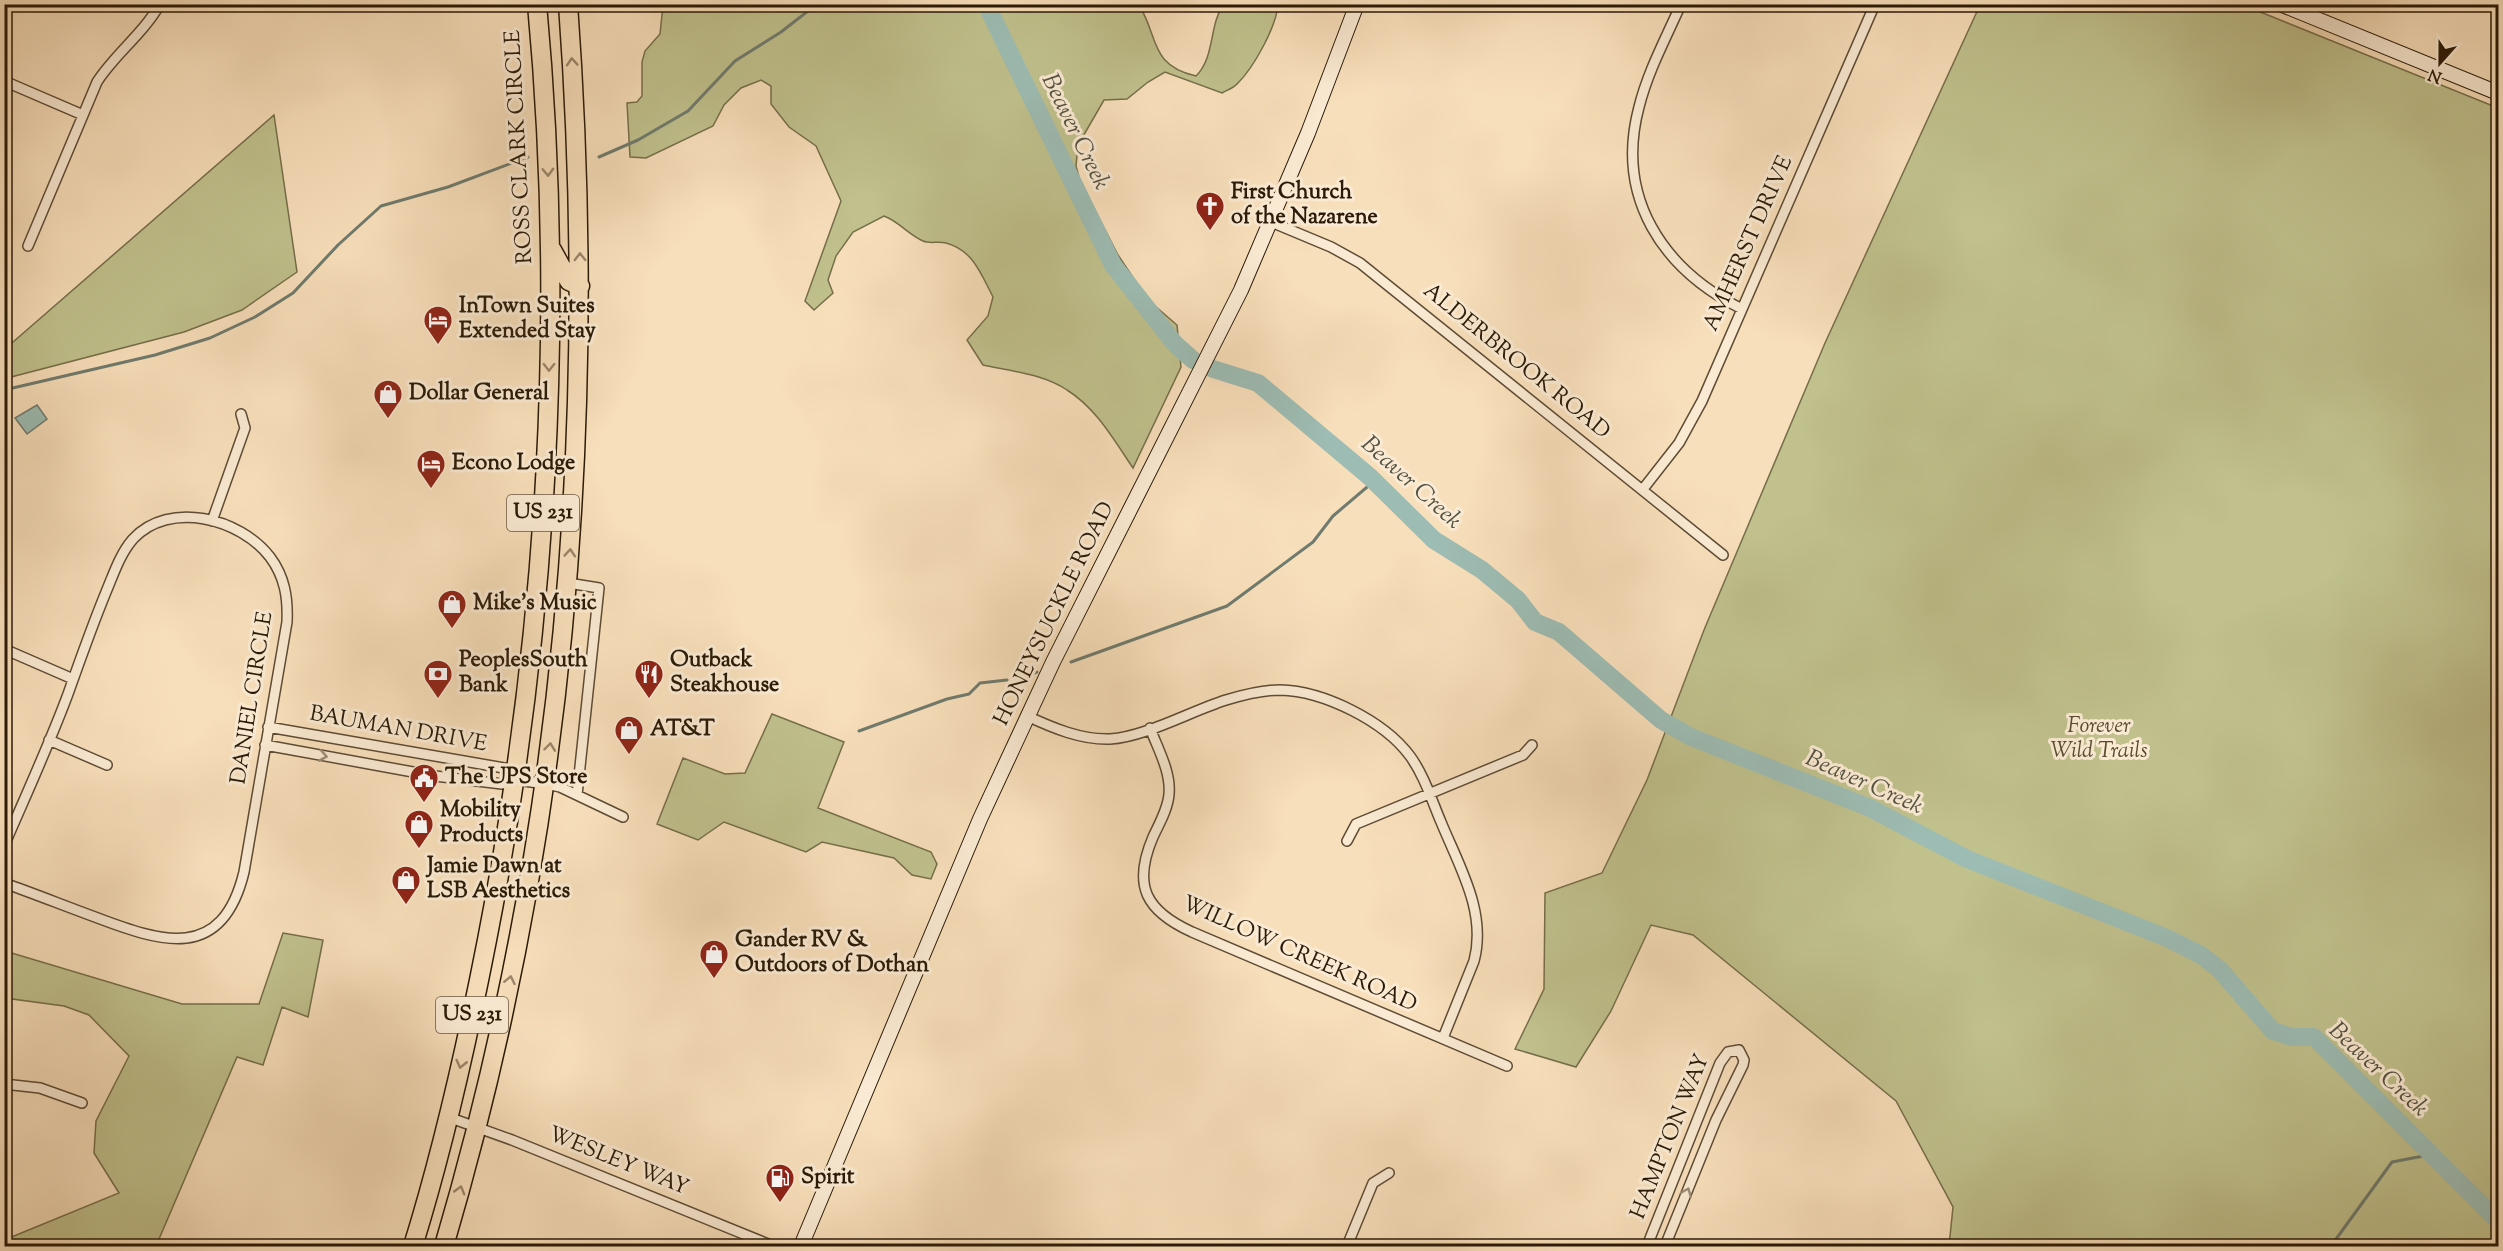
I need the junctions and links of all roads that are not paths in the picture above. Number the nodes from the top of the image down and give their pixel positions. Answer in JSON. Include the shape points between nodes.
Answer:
{"nodes":[{"id":1,"x":160,"y":4,"type":"edge"},
{"id":2,"x":537,"y":4,"type":"edge"},
{"id":3,"x":568,"y":4,"type":"edge"},
{"id":4,"x":1357,"y":4,"type":"edge"},
{"id":5,"x":1681,"y":4,"type":"edge"},
{"id":6,"x":1875,"y":4,"type":"edge"},
{"id":7,"x":2280,"y":4,"type":"edge"},
{"id":8,"x":4,"y":81,"type":"edge"},
{"id":9,"x":2499,"y":93,"type":"edge"},
{"id":10,"x":83,"y":115,"type":"junction"},
{"id":11,"x":1271,"y":222,"type":"junction"},
{"id":12,"x":550,"y":245,"type":"junction"},
{"id":13,"x":28,"y":246,"type":"dead end"},
{"id":14,"x":580,"y":286,"type":"junction"},
{"id":15,"x":550,"y":305,"type":"junction"},
{"id":16,"x":1743,"y":309,"type":"junction"},
{"id":17,"x":580,"y":336,"type":"junction"},
{"id":18,"x":242,"y":414,"type":"dead end"},
{"id":19,"x":1643,"y":489,"type":"junction"},
{"id":20,"x":212,"y":521,"type":"junction"},
{"id":21,"x":1723,"y":555,"type":"dead end"},
{"id":22,"x":568,"y":583,"type":"junction"},
{"id":23,"x":4,"y":649,"type":"edge"},
{"id":24,"x":73,"y":679,"type":"junction"},
{"id":25,"x":1027,"y":716,"type":"junction"},
{"id":26,"x":268,"y":727,"type":"junction"},
{"id":27,"x":1150,"y":728,"type":"junction"},
{"id":28,"x":49,"y":740,"type":"junction"},
{"id":29,"x":265,"y":745,"type":"junction"},
{"id":30,"x":1532,"y":745,"type":"dead end"},
{"id":31,"x":107,"y":765,"type":"dead end"},
{"id":32,"x":516,"y":780,"type":"junction"},
{"id":33,"x":546,"y":784,"type":"junction"},
{"id":34,"x":1429,"y":794,"type":"junction"},
{"id":35,"x":577,"y":795,"type":"junction"},
{"id":36,"x":623,"y":818,"type":"dead end"},
{"id":37,"x":1347,"y":841,"type":"dead end"},
{"id":38,"x":4,"y":846,"type":"edge"},
{"id":39,"x":4,"y":883,"type":"edge"},
{"id":40,"x":1443,"y":1038,"type":"junction"},
{"id":41,"x":1507,"y":1066,"type":"dead end"},
{"id":42,"x":4,"y":1084,"type":"edge"},
{"id":43,"x":82,"y":1103,"type":"dead end"},
{"id":44,"x":448,"y":1117,"type":"junction"},
{"id":45,"x":478,"y":1127,"type":"junction"},
{"id":46,"x":1389,"y":1173,"type":"dead end"},
{"id":47,"x":413,"y":1246,"type":"edge"},
{"id":48,"x":444,"y":1246,"type":"edge"},
{"id":49,"x":773,"y":1246,"type":"edge"},
{"id":50,"x":801,"y":1246,"type":"edge"},
{"id":51,"x":1347,"y":1246,"type":"edge"},
{"id":52,"x":1647,"y":1246,"type":"edge"},
{"id":53,"x":1665,"y":1246,"type":"edge"}],
"edges":[{"from":1,"to":10,"type":"street","via":[[104,71]]},
{"from":2,"to":12,"type":"highway","name":"ROSS CLARK CIRCLE","number":"US 231","one_way":true,"via":[[546,114]]},
{"from":14,"to":3,"type":"highway","number":"US 231","one_way":true,"via":[[577,127]]},
{"from":4,"to":11,"type":"main road","name":"HONEYSUCKLE ROAD"},
{"from":5,"to":16,"type":"street","via":[[1639,107],[1632,145],[1635,182],[1651,226],[1676,263],[1710,290]]},
{"from":6,"to":16,"type":"street","name":"AMHERST DRIVE"},
{"from":7,"to":9,"type":"main road"},
{"from":8,"to":10,"type":"street"},
{"from":10,"to":13,"type":"street"},
{"from":11,"to":19,"type":"street","name":"ALDERBROOK ROAD","via":[[1360,263]]},
{"from":11,"to":25,"type":"main road","name":"HONEYSUCKLE ROAD","via":[[1223,326]]},
{"from":12,"to":14,"type":"highway","via":[[569,281]]},
{"from":12,"to":15,"type":"highway","name":"ROSS CLARK CIRCLE","number":"US 231"},
{"from":14,"to":17,"type":"highway","number":"US 231"},
{"from":15,"to":17,"type":"highway","via":[[567,311]]},
{"from":15,"to":32,"type":"highway","name":"ROSS CLARK CIRCLE","number":"US 231","one_way":true,"via":[[541,542]]},
{"from":16,"to":19,"type":"street","name":"AMHERST DRIVE","via":[[1691,422]]},
{"from":22,"to":17,"type":"highway","number":"US 231","one_way":true},
{"from":18,"to":20,"type":"street","via":[[245,428]]},
{"from":19,"to":21,"type":"street","name":"ALDERBROOK ROAD"},
{"from":20,"to":24,"type":"street","name":"DANIEL CIRCLE","via":[[171,518],[149,526],[134,538],[118,562]]},
{"from":20,"to":26,"type":"street","name":"DANIEL CIRCLE","via":[[262,548],[285,586],[288,609]]},
{"from":33,"to":22,"type":"highway","number":"US 231","one_way":true},
{"from":22,"to":35,"type":"street","via":[[599,588]]},
{"from":23,"to":24,"type":"street"},
{"from":24,"to":28,"type":"street","name":"DANIEL CIRCLE"},
{"from":25,"to":27,"type":"street","via":[[1057,729],[1100,739]]},
{"from":25,"to":50,"type":"main road","name":"HONEYSUCKLE ROAD","via":[[939,913]]},
{"from":26,"to":29,"type":"street","name":"DANIEL CIRCLE"},
{"from":26,"to":32,"type":"street","name":"BAUMAN DRIVE","via":[[504,768]]},
{"from":27,"to":34,"type":"street","via":[[1253,693],[1278,690],[1315,696],[1366,718],[1401,745]]},
{"from":27,"to":40,"type":"street","name":"WILLOW CREEK ROAD","via":[[1169,786],[1166,809],[1146,858],[1143,880],[1146,893],[1162,915],[1192,933]]},
{"from":28,"to":31,"type":"street"},
{"from":28,"to":38,"type":"street","name":"DANIEL CIRCLE"},
{"from":29,"to":32,"type":"street","name":"BAUMAN DRIVE","one_way":true,"via":[[435,776],[502,784]]},
{"from":29,"to":39,"type":"street","name":"DANIEL CIRCLE","via":[[241,884],[225,915],[205,931],[176,939],[147,936]]},
{"from":30,"to":34,"type":"street","via":[[1523,754]]},
{"from":32,"to":33,"type":"street","name":"BAUMAN DRIVE"},
{"from":32,"to":44,"type":"highway","name":"ROSS CLARK CIRCLE","number":"US 231","one_way":true,"via":[[478,987]]},
{"from":33,"to":35,"type":"street","name":"BAUMAN DRIVE"},
{"from":45,"to":33,"type":"highway","number":"US 231","one_way":true,"via":[[518,944]]},
{"from":34,"to":37,"type":"street","via":[[1356,824]]},
{"from":34,"to":40,"type":"street","via":[[1470,890],[1478,934],[1474,961]]},
{"from":35,"to":36,"type":"street","name":"BAUMAN DRIVE"},
{"from":40,"to":41,"type":"street","name":"WILLOW CREEK ROAD"},
{"from":42,"to":43,"type":"street","via":[[40,1088]]},
{"from":44,"to":45,"type":"street","name":"WESLEY WAY"},
{"from":44,"to":47,"type":"highway","name":"ROSS CLARK CIRCLE","number":"US 231"},
{"from":48,"to":45,"type":"highway","number":"US 231","one_way":true},
{"from":45,"to":49,"type":"street","name":"WESLEY WAY"},
{"from":46,"to":51,"type":"street","via":[[1373,1183]]},
{"from":53,"to":52,"type":"street","name":"HAMPTON WAY","one_way":true,"via":[[1716,1120],[1743,1065],[1738,1050],[1723,1057]]}]}
